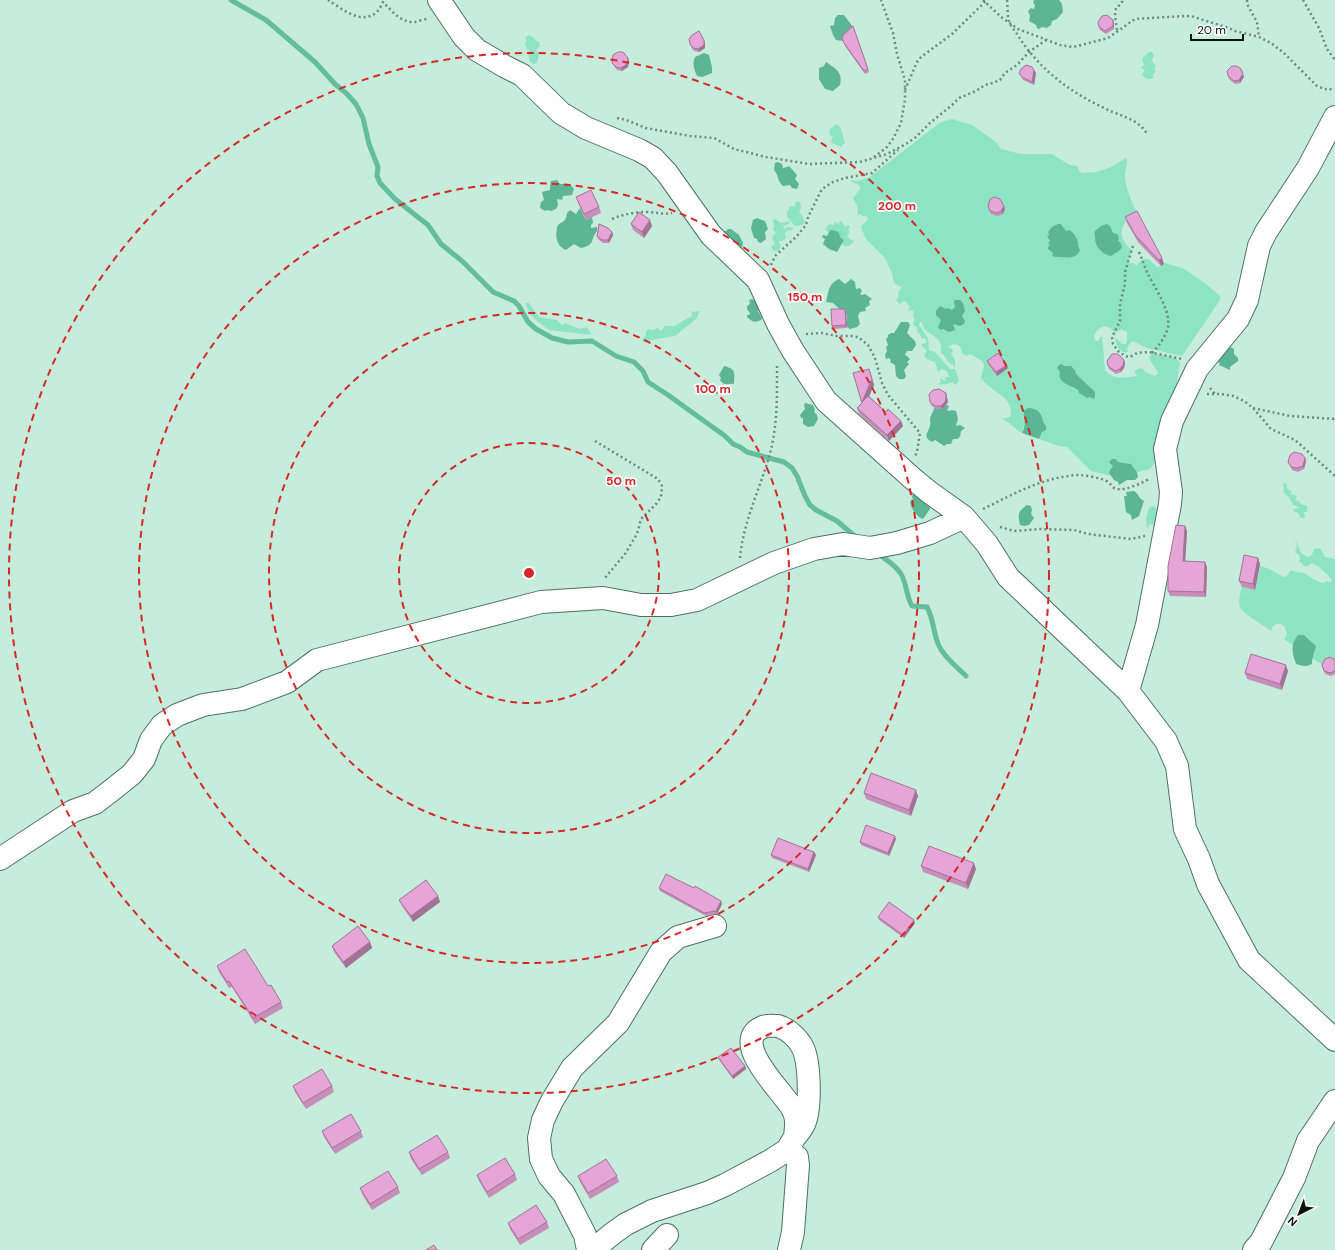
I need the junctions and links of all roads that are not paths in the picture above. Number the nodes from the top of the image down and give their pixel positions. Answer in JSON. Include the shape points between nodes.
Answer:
{"nodes":[{"id":1,"x":435,"y":9,"type":"edge"},
{"id":2,"x":1335,"y":117,"type":"edge"},
{"id":3,"x":964,"y":517,"type":"junction"},
{"id":4,"x":1128,"y":691,"type":"junction"},
{"id":5,"x":0,"y":859,"type":"edge"},
{"id":6,"x":715,"y":926,"type":"dead end"},
{"id":7,"x":1335,"y":1040,"type":"edge"},
{"id":8,"x":1335,"y":1101,"type":"edge"},
{"id":9,"x":588,"y":1250,"type":"edge"},
{"id":10,"x":593,"y":1250,"type":"edge"},
{"id":11,"x":789,"y":1250,"type":"edge"},
{"id":12,"x":1254,"y":1250,"type":"edge"}],
"edges":[{"from":1,"to":3,"type":"street","via":[[477,50],[522,75],[561,113],[586,128],[653,158],[667,173],[711,235],[758,280],[793,351],[826,401],[912,478]]},
{"from":2,"to":4,"type":"street","via":[[1308,168],[1259,246],[1247,300],[1238,319],[1197,369],[1172,421],[1165,449],[1171,492],[1166,524],[1147,625]]},
{"from":3,"to":4,"type":"street","via":[[987,544],[1008,577]]},
{"from":3,"to":5,"type":"street","via":[[930,533],[897,543],[870,548],[843,544],[814,549],[774,563],[697,600],[671,605],[641,605],[603,598],[541,602],[317,660],[287,682],[242,699],[203,705],[162,724],[151,740],[144,759],[132,774],[95,803],[73,811]]},
{"from":4,"to":7,"type":"street","via":[[1166,741],[1177,766],[1186,829],[1208,884],[1249,960]]},
{"from":6,"to":9,"type":"street","via":[[678,937],[661,952],[618,1023],[572,1068],[543,1120],[539,1138],[541,1159],[549,1176],[564,1194],[585,1235]]},
{"from":8,"to":12,"type":"street","via":[[1308,1141],[1294,1178]]},
{"from":10,"to":11,"type":"street","via":[[626,1224],[652,1211],[726,1185],[770,1161],[791,1144],[798,1164],[793,1232]]}]}
